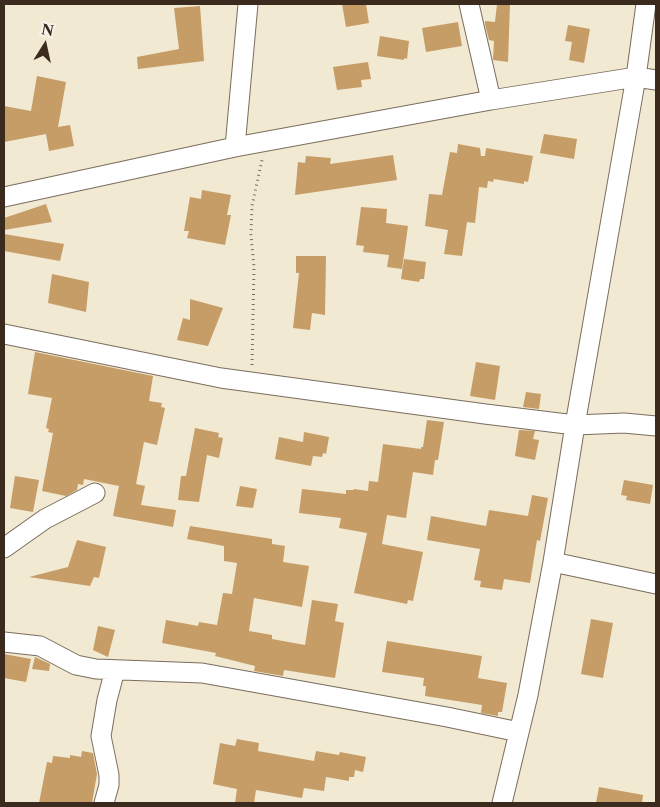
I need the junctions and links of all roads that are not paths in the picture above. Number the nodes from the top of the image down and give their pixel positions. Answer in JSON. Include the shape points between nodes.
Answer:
{"nodes":[{"id":1,"x":248,"y":4,"type":"edge"},
{"id":2,"x":469,"y":4,"type":"edge"},
{"id":3,"x":646,"y":4,"type":"edge"},
{"id":4,"x":636,"y":77,"type":"junction"},
{"id":5,"x":656,"y":80,"type":"edge"},
{"id":6,"x":491,"y":100,"type":"junction"},
{"id":7,"x":235,"y":147,"type":"junction"},
{"id":8,"x":4,"y":197,"type":"edge"},
{"id":9,"x":4,"y":334,"type":"edge"},
{"id":10,"x":575,"y":425,"type":"junction"},
{"id":11,"x":656,"y":426,"type":"edge"},
{"id":12,"x":95,"y":493,"type":"dead end"},
{"id":13,"x":4,"y":548,"type":"edge"},
{"id":14,"x":553,"y":562,"type":"junction"},
{"id":15,"x":656,"y":584,"type":"edge"},
{"id":16,"x":4,"y":642,"type":"edge"},
{"id":17,"x":115,"y":670,"type":"junction"},
{"id":18,"x":519,"y":732,"type":"junction"},
{"id":19,"x":104,"y":803,"type":"edge"},
{"id":20,"x":502,"y":803,"type":"edge"}],
"edges":[{"from":1,"to":7,"type":"street"},
{"from":2,"to":6,"type":"street"},
{"from":3,"to":4,"type":"street"},
{"from":4,"to":5,"type":"street"},
{"from":4,"to":6,"type":"street"},
{"from":4,"to":10,"type":"street"},
{"from":6,"to":7,"type":"street"},
{"from":7,"to":8,"type":"street"},
{"from":9,"to":10,"type":"street","via":[[211,376]]},
{"from":10,"to":11,"type":"street","via":[[624,423]]},
{"from":10,"to":14,"type":"street"},
{"from":12,"to":13,"type":"street","via":[[45,519]]},
{"from":14,"to":15,"type":"street"},
{"from":14,"to":18,"type":"street"},
{"from":16,"to":17,"type":"street","via":[[40,646],[76,665]]},
{"from":17,"to":18,"type":"street","via":[[202,673]]},
{"from":17,"to":19,"type":"street","via":[[101,736],[109,775]]},
{"from":18,"to":20,"type":"street"}]}
